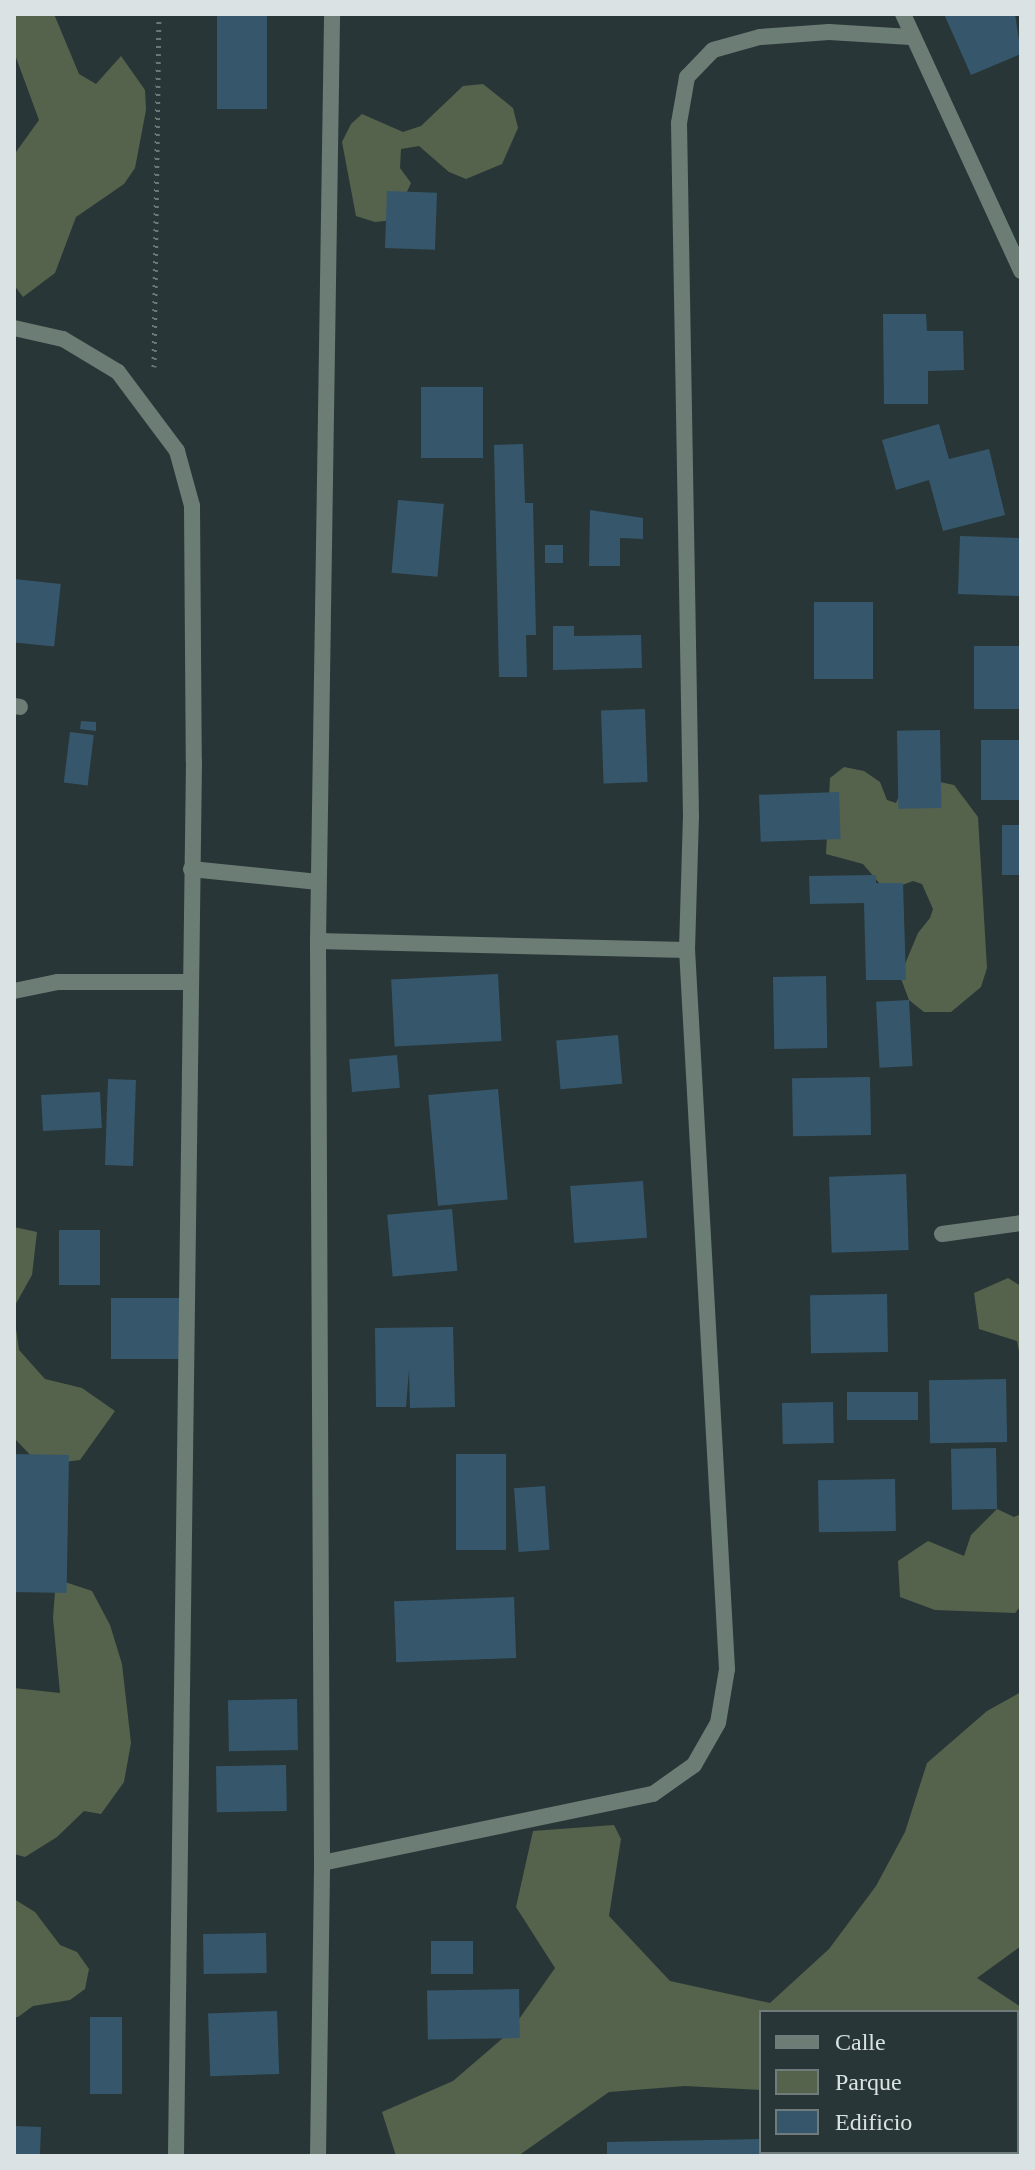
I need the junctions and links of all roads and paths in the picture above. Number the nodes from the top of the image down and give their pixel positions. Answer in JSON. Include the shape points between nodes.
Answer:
{"nodes":[{"id":1,"x":159,"y":14,"type":"edge"},
{"id":2,"x":332,"y":14,"type":"edge"},
{"id":3,"x":903,"y":14,"type":"edge"},
{"id":4,"x":911,"y":37,"type":"junction"},
{"id":5,"x":1021,"y":271,"type":"edge"},
{"id":6,"x":14,"y":328,"type":"edge"},
{"id":7,"x":154,"y":416,"type":"junction"},
{"id":8,"x":191,"y":869,"type":"junction"},
{"id":9,"x":318,"y":882,"type":"junction"},
{"id":10,"x":318,"y":941,"type":"junction"},
{"id":11,"x":687,"y":950,"type":"junction"},
{"id":12,"x":189,"y":982,"type":"junction"},
{"id":13,"x":14,"y":991,"type":"edge"},
{"id":14,"x":1021,"y":1223,"type":"edge"},
{"id":15,"x":942,"y":1234,"type":"dead end"},
{"id":16,"x":322,"y":1863,"type":"junction"},
{"id":17,"x":176,"y":2156,"type":"edge"},
{"id":18,"x":318,"y":2156,"type":"edge"}],
"edges":[{"from":1,"to":7,"type":"path"},
{"from":2,"to":9,"type":"street"},
{"from":3,"to":4,"type":"street"},
{"from":4,"to":5,"type":"street"},
{"from":4,"to":11,"type":"street","via":[[829,32],[760,37],[713,50],[687,77],[679,123],[691,817]]},
{"from":6,"to":7,"type":"street","via":[[63,339],[118,372]]},
{"from":7,"to":8,"type":"street","via":[[177,451],[192,506]]},
{"from":8,"to":9,"type":"street"},
{"from":8,"to":12,"type":"street"},
{"from":9,"to":10,"type":"street"},
{"from":10,"to":11,"type":"street"},
{"from":10,"to":16,"type":"street"},
{"from":11,"to":16,"type":"street","via":[[727,1669],[718,1723],[694,1765],[653,1794]]},
{"from":12,"to":13,"type":"street","via":[[58,982]]},
{"from":12,"to":17,"type":"street"},
{"from":14,"to":15,"type":"street"},
{"from":16,"to":18,"type":"street"}]}
